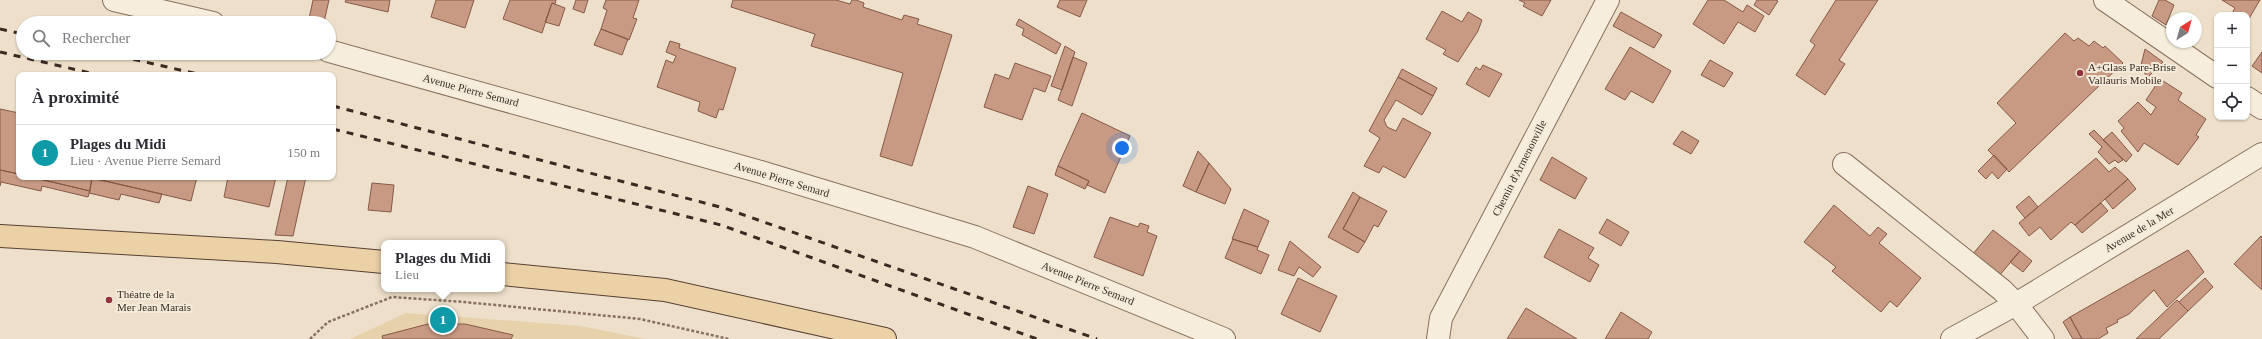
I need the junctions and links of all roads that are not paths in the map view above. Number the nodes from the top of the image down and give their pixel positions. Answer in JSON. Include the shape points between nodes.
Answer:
{"nodes":[{"id":1,"x":114,"y":0,"type":"edge"},
{"id":2,"x":1608,"y":0,"type":"edge"},
{"id":3,"x":2105,"y":0,"type":"edge"},
{"id":4,"x":183,"y":16,"type":"edge"},
{"id":5,"x":336,"y":53,"type":"edge"},
{"id":6,"x":2214,"y":75,"type":"edge"},
{"id":7,"x":2250,"y":100,"type":"edge"},
{"id":8,"x":2262,"y":108,"type":"edge"},
{"id":9,"x":2262,"y":154,"type":"edge"},
{"id":10,"x":1844,"y":164,"type":"dead end"},
{"id":11,"x":1,"y":237,"type":"edge"},
{"id":12,"x":381,"y":262,"type":"edge"},
{"id":13,"x":505,"y":274,"type":"edge"},
{"id":14,"x":2016,"y":304,"type":"junction"},
{"id":15,"x":885,"y":339,"type":"edge"},
{"id":16,"x":1224,"y":339,"type":"edge"},
{"id":17,"x":1438,"y":339,"type":"edge"},
{"id":18,"x":1952,"y":339,"type":"edge"},
{"id":19,"x":2043,"y":339,"type":"edge"}],
"edges":[{"from":1,"to":4,"type":"street"},
{"from":2,"to":17,"type":"street","name":"Chemin d'Armenonville","via":[[1441,318]]},
{"from":3,"to":6,"type":"street"},
{"from":5,"to":16,"type":"street","name":"Avenue Pierre Semard","via":[[753,170],[975,237]]},
{"from":7,"to":8,"type":"street"},
{"from":9,"to":14,"type":"street","name":"Avenue de la Mer"},
{"from":10,"to":14,"type":"street","via":[[2002,290]]},
{"from":11,"to":12,"type":"main road","via":[[277,252]]},
{"from":13,"to":15,"type":"main road","via":[[665,290]]},
{"from":14,"to":18,"type":"street","name":"Avenue de la Mer"},
{"from":14,"to":19,"type":"street"}]}
